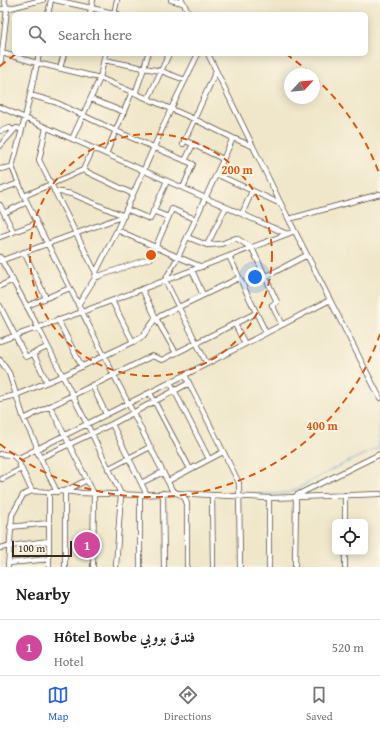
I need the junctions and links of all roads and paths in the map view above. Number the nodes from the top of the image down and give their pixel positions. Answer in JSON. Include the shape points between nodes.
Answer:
{"nodes":[{"id":1,"x":4,"y":0,"type":"edge"},
{"id":2,"x":43,"y":0,"type":"edge"},
{"id":3,"x":51,"y":0,"type":"edge"},
{"id":4,"x":55,"y":0,"type":"edge"},
{"id":5,"x":93,"y":0,"type":"edge"},
{"id":6,"x":117,"y":0,"type":"edge"},
{"id":7,"x":170,"y":0,"type":"edge"},
{"id":8,"x":182,"y":1,"type":"edge"},
{"id":9,"x":91,"y":8,"type":"junction"},
{"id":10,"x":0,"y":9,"type":"edge"},
{"id":11,"x":7,"y":9,"type":"junction"},
{"id":12,"x":48,"y":12,"type":"edge"},
{"id":13,"x":90,"y":12,"type":"edge"},
{"id":14,"x":107,"y":12,"type":"edge"},
{"id":15,"x":115,"y":12,"type":"edge"},
{"id":16,"x":187,"y":12,"type":"edge"},
{"id":17,"x":2,"y":44,"type":"edge"},
{"id":18,"x":2,"y":53,"type":"junction"},
{"id":19,"x":12,"y":56,"type":"edge"},
{"id":20,"x":12,"y":56,"type":"edge"},
{"id":21,"x":39,"y":56,"type":"edge"},
{"id":22,"x":63,"y":56,"type":"edge"},
{"id":23,"x":105,"y":56,"type":"edge"},
{"id":24,"x":108,"y":56,"type":"edge"},
{"id":25,"x":147,"y":56,"type":"edge"},
{"id":26,"x":168,"y":56,"type":"edge"},
{"id":27,"x":197,"y":56,"type":"edge"},
{"id":28,"x":209,"y":56,"type":"edge"},
{"id":29,"x":37,"y":63,"type":"junction"},
{"id":30,"x":0,"y":64,"type":"edge"},
{"id":31,"x":60,"y":68,"type":"junction"},
{"id":32,"x":144,"y":68,"type":"junction"},
{"id":33,"x":161,"y":71,"type":"junction"},
{"id":34,"x":216,"y":71,"type":"junction"},
{"id":35,"x":100,"y":78,"type":"junction"},
{"id":36,"x":185,"y":80,"type":"junction"},
{"id":37,"x":134,"y":93,"type":"junction"},
{"id":38,"x":30,"y":95,"type":"junction"},
{"id":39,"x":90,"y":99,"type":"junction"},
{"id":40,"x":148,"y":99,"type":"junction"},
{"id":41,"x":0,"y":107,"type":"edge"},
{"id":42,"x":171,"y":109,"type":"junction"},
{"id":43,"x":124,"y":112,"type":"junction"},
{"id":44,"x":83,"y":115,"type":"junction"},
{"id":45,"x":25,"y":118,"type":"junction"},
{"id":46,"x":194,"y":119,"type":"junction"},
{"id":47,"x":46,"y":128,"type":"junction"},
{"id":48,"x":22,"y":130,"type":"junction"},
{"id":49,"x":0,"y":131,"type":"edge"},
{"id":50,"x":13,"y":131,"type":"junction"},
{"id":51,"x":116,"y":131,"type":"junction"},
{"id":52,"x":233,"y":138,"type":"junction"},
{"id":53,"x":72,"y":139,"type":"junction"},
{"id":54,"x":193,"y":144,"type":"junction"},
{"id":55,"x":0,"y":146,"type":"edge"},
{"id":56,"x":252,"y":146,"type":"junction"},
{"id":57,"x":154,"y":148,"type":"junction"},
{"id":58,"x":93,"y":149,"type":"junction"},
{"id":59,"x":106,"y":154,"type":"junction"},
{"id":60,"x":223,"y":160,"type":"junction"},
{"id":61,"x":185,"y":161,"type":"junction"},
{"id":62,"x":1,"y":167,"type":"edge"},
{"id":63,"x":12,"y":167,"type":"junction"},
{"id":64,"x":83,"y":170,"type":"junction"},
{"id":65,"x":144,"y":171,"type":"junction"},
{"id":66,"x":216,"y":174,"type":"junction"},
{"id":67,"x":167,"y":181,"type":"junction"},
{"id":68,"x":19,"y":183,"type":"junction"},
{"id":69,"x":51,"y":184,"type":"junction"},
{"id":70,"x":183,"y":188,"type":"junction"},
{"id":71,"x":0,"y":190,"type":"edge"},
{"id":72,"x":54,"y":191,"type":"junction"},
{"id":73,"x":252,"y":192,"type":"junction"},
{"id":74,"x":133,"y":194,"type":"junction"},
{"id":75,"x":380,"y":194,"type":"edge"},
{"id":76,"x":24,"y":196,"type":"junction"},
{"id":77,"x":205,"y":198,"type":"junction"},
{"id":78,"x":27,"y":202,"type":"junction"},
{"id":79,"x":281,"y":204,"type":"junction"},
{"id":80,"x":0,"y":205,"type":"edge"},
{"id":81,"x":226,"y":207,"type":"junction"},
{"id":82,"x":126,"y":209,"type":"junction"},
{"id":83,"x":153,"y":210,"type":"junction"},
{"id":84,"x":4,"y":213,"type":"junction"},
{"id":85,"x":242,"y":214,"type":"junction"},
{"id":86,"x":124,"y":216,"type":"junction"},
{"id":87,"x":168,"y":217,"type":"junction"},
{"id":88,"x":195,"y":219,"type":"junction"},
{"id":89,"x":289,"y":219,"type":"junction"},
{"id":90,"x":37,"y":223,"type":"junction"},
{"id":91,"x":117,"y":230,"type":"junction"},
{"id":92,"x":295,"y":231,"type":"junction"},
{"id":93,"x":13,"y":232,"type":"junction"},
{"id":94,"x":76,"y":233,"type":"junction"},
{"id":95,"x":287,"y":234,"type":"junction"},
{"id":96,"x":0,"y":237,"type":"edge"},
{"id":97,"x":187,"y":237,"type":"junction"},
{"id":98,"x":47,"y":244,"type":"junction"},
{"id":99,"x":207,"y":245,"type":"junction"},
{"id":100,"x":156,"y":247,"type":"junction"},
{"id":101,"x":252,"y":248,"type":"junction"},
{"id":102,"x":24,"y":252,"type":"junction"},
{"id":103,"x":307,"y":255,"type":"junction"},
{"id":104,"x":229,"y":256,"type":"junction"},
{"id":105,"x":178,"y":257,"type":"junction"},
{"id":106,"x":1,"y":259,"type":"edge"},
{"id":107,"x":202,"y":266,"type":"junction"},
{"id":108,"x":192,"y":270,"type":"junction"},
{"id":109,"x":96,"y":272,"type":"junction"},
{"id":110,"x":96,"y":277,"type":"junction"},
{"id":111,"x":265,"y":277,"type":"junction"},
{"id":112,"x":239,"y":278,"type":"junction"},
{"id":113,"x":12,"y":280,"type":"junction"},
{"id":114,"x":165,"y":280,"type":"junction"},
{"id":115,"x":0,"y":286,"type":"edge"},
{"id":116,"x":70,"y":288,"type":"junction"},
{"id":117,"x":142,"y":289,"type":"junction"},
{"id":118,"x":203,"y":295,"type":"junction"},
{"id":119,"x":46,"y":298,"type":"junction"},
{"id":120,"x":330,"y":300,"type":"junction"},
{"id":121,"x":112,"y":301,"type":"junction"},
{"id":122,"x":78,"y":305,"type":"junction"},
{"id":123,"x":0,"y":306,"type":"edge"},
{"id":124,"x":27,"y":306,"type":"junction"},
{"id":125,"x":178,"y":307,"type":"junction"},
{"id":126,"x":82,"y":312,"type":"junction"},
{"id":127,"x":256,"y":313,"type":"junction"},
{"id":128,"x":156,"y":318,"type":"junction"},
{"id":129,"x":58,"y":320,"type":"junction"},
{"id":130,"x":235,"y":324,"type":"junction"},
{"id":131,"x":282,"y":325,"type":"junction"},
{"id":132,"x":38,"y":327,"type":"junction"},
{"id":133,"x":266,"y":333,"type":"junction"},
{"id":134,"x":15,"y":335,"type":"junction"},
{"id":135,"x":0,"y":341,"type":"edge"},
{"id":136,"x":133,"y":342,"type":"junction"},
{"id":137,"x":196,"y":344,"type":"junction"},
{"id":138,"x":245,"y":344,"type":"junction"},
{"id":139,"x":47,"y":347,"type":"junction"},
{"id":140,"x":176,"y":353,"type":"junction"},
{"id":141,"x":33,"y":354,"type":"junction"},
{"id":142,"x":104,"y":356,"type":"junction"},
{"id":143,"x":0,"y":360,"type":"edge"},
{"id":144,"x":207,"y":364,"type":"junction"},
{"id":145,"x":82,"y":367,"type":"junction"},
{"id":146,"x":6,"y":368,"type":"junction"},
{"id":147,"x":0,"y":370,"type":"edge"},
{"id":148,"x":114,"y":375,"type":"junction"},
{"id":149,"x":185,"y":375,"type":"junction"},
{"id":150,"x":62,"y":376,"type":"junction"},
{"id":151,"x":47,"y":382,"type":"junction"},
{"id":152,"x":170,"y":382,"type":"junction"},
{"id":153,"x":189,"y":384,"type":"junction"},
{"id":154,"x":92,"y":385,"type":"junction"},
{"id":155,"x":175,"y":391,"type":"junction"},
{"id":156,"x":150,"y":393,"type":"junction"},
{"id":157,"x":16,"y":395,"type":"junction"},
{"id":158,"x":72,"y":395,"type":"junction"},
{"id":159,"x":380,"y":398,"type":"edge"},
{"id":160,"x":0,"y":399,"type":"edge"},
{"id":161,"x":154,"y":402,"type":"junction"},
{"id":162,"x":128,"y":403,"type":"junction"},
{"id":163,"x":50,"y":406,"type":"junction"},
{"id":164,"x":133,"y":413,"type":"junction"},
{"id":165,"x":106,"y":414,"type":"junction"},
{"id":166,"x":24,"y":419,"type":"junction"},
{"id":167,"x":87,"y":424,"type":"junction"},
{"id":168,"x":112,"y":424,"type":"junction"},
{"id":169,"x":91,"y":434,"type":"junction"},
{"id":170,"x":65,"y":435,"type":"junction"},
{"id":171,"x":70,"y":444,"type":"junction"},
{"id":172,"x":150,"y":447,"type":"junction"},
{"id":173,"x":36,"y":449,"type":"junction"},
{"id":174,"x":223,"y":452,"type":"junction"},
{"id":175,"x":0,"y":454,"type":"edge"},
{"id":176,"x":380,"y":454,"type":"edge"},
{"id":177,"x":40,"y":458,"type":"junction"},
{"id":178,"x":129,"y":458,"type":"junction"},
{"id":179,"x":17,"y":459,"type":"junction"},
{"id":180,"x":210,"y":459,"type":"junction"},
{"id":181,"x":21,"y":469,"type":"junction"},
{"id":182,"x":108,"y":469,"type":"junction"},
{"id":183,"x":190,"y":469,"type":"junction"},
{"id":184,"x":163,"y":472,"type":"junction"},
{"id":185,"x":2,"y":479,"type":"dead end"},
{"id":186,"x":87,"y":480,"type":"junction"},
{"id":187,"x":168,"y":482,"type":"junction"},
{"id":188,"x":141,"y":483,"type":"junction"},
{"id":189,"x":32,"y":491,"type":"junction"},
{"id":190,"x":65,"y":491,"type":"junction"},
{"id":191,"x":49,"y":492,"type":"junction"},
{"id":192,"x":57,"y":492,"type":"junction"},
{"id":193,"x":163,"y":493,"type":"junction"},
{"id":194,"x":176,"y":493,"type":"junction"},
{"id":195,"x":94,"y":494,"type":"junction"},
{"id":196,"x":121,"y":494,"type":"junction"},
{"id":197,"x":147,"y":494,"type":"junction"},
{"id":198,"x":380,"y":494,"type":"edge"},
{"id":199,"x":140,"y":495,"type":"junction"},
{"id":200,"x":212,"y":495,"type":"junction"},
{"id":201,"x":345,"y":495,"type":"junction"},
{"id":202,"x":239,"y":496,"type":"junction"},
{"id":203,"x":296,"y":496,"type":"junction"},
{"id":204,"x":269,"y":498,"type":"junction"},
{"id":205,"x":345,"y":519,"type":"edge"},
{"id":206,"x":49,"y":523,"type":"junction"},
{"id":207,"x":10,"y":527,"type":"junction"},
{"id":208,"x":49,"y":541,"type":"junction"},
{"id":209,"x":10,"y":546,"type":"junction"},
{"id":210,"x":0,"y":548,"type":"edge"},
{"id":211,"x":345,"y":555,"type":"edge"},
{"id":212,"x":49,"y":559,"type":"junction"},
{"id":213,"x":8,"y":565,"type":"edge"},
{"id":214,"x":50,"y":567,"type":"edge"},
{"id":215,"x":64,"y":567,"type":"edge"},
{"id":216,"x":93,"y":567,"type":"edge"},
{"id":217,"x":116,"y":567,"type":"edge"},
{"id":218,"x":140,"y":567,"type":"edge"},
{"id":219,"x":164,"y":567,"type":"edge"},
{"id":220,"x":187,"y":567,"type":"edge"},
{"id":221,"x":213,"y":567,"type":"edge"},
{"id":222,"x":240,"y":567,"type":"edge"},
{"id":223,"x":269,"y":567,"type":"edge"},
{"id":224,"x":296,"y":567,"type":"edge"},
{"id":225,"x":345,"y":567,"type":"edge"}],
"edges":[{"from":1,"to":11,"type":"street"},
{"from":2,"to":11,"type":"street"},
{"from":3,"to":12,"type":"street"},
{"from":4,"to":9,"type":"street"},
{"from":5,"to":9,"type":"street"},
{"from":6,"to":15,"type":"street"},
{"from":7,"to":8,"type":"street"},
{"from":8,"to":16,"type":"street"},
{"from":9,"to":13,"type":"street"},
{"from":9,"to":14,"type":"street"},
{"from":10,"to":11,"type":"street"},
{"from":11,"to":17,"type":"street"},
{"from":17,"to":18,"type":"street"},
{"from":18,"to":19,"type":"street"},
{"from":18,"to":30,"type":"street"},
{"from":20,"to":29,"type":"street"},
{"from":21,"to":29,"type":"street"},
{"from":22,"to":31,"type":"street"},
{"from":23,"to":35,"type":"street"},
{"from":24,"to":32,"type":"street"},
{"from":25,"to":32,"type":"street"},
{"from":26,"to":33,"type":"street"},
{"from":27,"to":36,"type":"street"},
{"from":28,"to":34,"type":"street"},
{"from":29,"to":31,"type":"street"},
{"from":29,"to":38,"type":"street"},
{"from":31,"to":35,"type":"street"},
{"from":32,"to":33,"type":"street"},
{"from":32,"to":37,"type":"street"},
{"from":33,"to":36,"type":"street"},
{"from":33,"to":40,"type":"street"},
{"from":34,"to":46,"type":"street"},
{"from":34,"to":56,"type":"street"},
{"from":35,"to":37,"type":"street"},
{"from":35,"to":39,"type":"street"},
{"from":36,"to":42,"type":"street"},
{"from":37,"to":40,"type":"street"},
{"from":37,"to":43,"type":"street"},
{"from":38,"to":44,"type":"street","via":[[55,102]]},
{"from":38,"to":45,"type":"street"},
{"from":39,"to":43,"type":"street"},
{"from":39,"to":44,"type":"street"},
{"from":40,"to":42,"type":"street"},
{"from":41,"to":45,"type":"street"},
{"from":42,"to":46,"type":"street"},
{"from":42,"to":57,"type":"street"},
{"from":43,"to":51,"type":"street"},
{"from":44,"to":51,"type":"street"},
{"from":44,"to":53,"type":"street"},
{"from":45,"to":47,"type":"street"},
{"from":45,"to":48,"type":"street"},
{"from":46,"to":52,"type":"street"},
{"from":46,"to":54,"type":"street","via":[[183,142]]},
{"from":47,"to":53,"type":"street"},
{"from":47,"to":69,"type":"street","via":[[38,160]]},
{"from":48,"to":50,"type":"street","via":[[17,128]]},
{"from":48,"to":63,"type":"street"},
{"from":49,"to":50,"type":"street","via":[[10,128]]},
{"from":50,"to":55,"type":"street"},
{"from":51,"to":57,"type":"street"},
{"from":51,"to":59,"type":"street"},
{"from":52,"to":56,"type":"street"},
{"from":52,"to":60,"type":"street"},
{"from":53,"to":58,"type":"street"},
{"from":54,"to":60,"type":"street"},
{"from":54,"to":61,"type":"street"},
{"from":56,"to":79,"type":"street"},
{"from":57,"to":61,"type":"street"},
{"from":57,"to":65,"type":"street"},
{"from":58,"to":59,"type":"street"},
{"from":58,"to":64,"type":"street"},
{"from":59,"to":65,"type":"street"},
{"from":60,"to":66,"type":"street"},
{"from":61,"to":70,"type":"street","via":[[193,164]]},
{"from":62,"to":63,"type":"street"},
{"from":63,"to":68,"type":"street"},
{"from":64,"to":69,"type":"street"},
{"from":64,"to":74,"type":"street"},
{"from":65,"to":67,"type":"street"},
{"from":65,"to":74,"type":"street"},
{"from":66,"to":73,"type":"street"},
{"from":66,"to":77,"type":"street"},
{"from":67,"to":70,"type":"street"},
{"from":67,"to":83,"type":"street"},
{"from":68,"to":71,"type":"street"},
{"from":68,"to":76,"type":"street"},
{"from":69,"to":72,"type":"street"},
{"from":69,"to":76,"type":"street"},
{"from":70,"to":77,"type":"street"},
{"from":72,"to":86,"type":"street","via":[[72,194]]},
{"from":72,"to":94,"type":"street"},
{"from":73,"to":79,"type":"street"},
{"from":73,"to":85,"type":"street"},
{"from":74,"to":82,"type":"street"},
{"from":75,"to":89,"type":"street"},
{"from":76,"to":78,"type":"street"},
{"from":77,"to":81,"type":"street"},
{"from":77,"to":88,"type":"street"},
{"from":78,"to":84,"type":"street"},
{"from":78,"to":90,"type":"street"},
{"from":79,"to":89,"type":"street"},
{"from":80,"to":84,"type":"street"},
{"from":81,"to":85,"type":"street"},
{"from":81,"to":99,"type":"street"},
{"from":82,"to":83,"type":"street","via":[[150,219]]},
{"from":82,"to":86,"type":"street"},
{"from":83,"to":87,"type":"street"},
{"from":84,"to":93,"type":"street"},
{"from":85,"to":95,"type":"street"},
{"from":86,"to":91,"type":"street"},
{"from":86,"to":94,"type":"street"},
{"from":87,"to":88,"type":"street","via":[[172,209]]},
{"from":87,"to":100,"type":"street"},
{"from":88,"to":97,"type":"street"},
{"from":89,"to":92,"type":"street"},
{"from":90,"to":93,"type":"street"},
{"from":90,"to":98,"type":"street"},
{"from":91,"to":100,"type":"street"},
{"from":91,"to":109,"type":"street"},
{"from":92,"to":95,"type":"street"},
{"from":92,"to":103,"type":"street"},
{"from":93,"to":96,"type":"street"},
{"from":94,"to":98,"type":"street"},
{"from":94,"to":109,"type":"street"},
{"from":95,"to":101,"type":"street"},
{"from":97,"to":99,"type":"street"},
{"from":97,"to":105,"type":"street"},
{"from":98,"to":102,"type":"street"},
{"from":98,"to":116,"type":"street"},
{"from":99,"to":101,"type":"street","via":[[221,244],[236,238]]},
{"from":100,"to":105,"type":"street"},
{"from":100,"to":110,"type":"street","via":[[151,258]]},
{"from":101,"to":104,"type":"street"},
{"from":101,"to":111,"type":"street"},
{"from":102,"to":106,"type":"street"},
{"from":102,"to":119,"type":"street"},
{"from":103,"to":111,"type":"street"},
{"from":103,"to":120,"type":"street"},
{"from":104,"to":107,"type":"street"},
{"from":104,"to":112,"type":"street"},
{"from":105,"to":107,"type":"street"},
{"from":105,"to":114,"type":"street"},
{"from":106,"to":113,"type":"street"},
{"from":107,"to":108,"type":"street"},
{"from":108,"to":114,"type":"street"},
{"from":108,"to":118,"type":"street"},
{"from":109,"to":110,"type":"street"},
{"from":110,"to":122,"type":"street"},
{"from":111,"to":131,"type":"street","via":[[277,302],[272,305]]},
{"from":112,"to":118,"type":"street"},
{"from":112,"to":127,"type":"street"},
{"from":113,"to":115,"type":"street"},
{"from":113,"to":124,"type":"street"},
{"from":114,"to":117,"type":"street"},
{"from":114,"to":125,"type":"street"},
{"from":116,"to":119,"type":"street"},
{"from":116,"to":122,"type":"street"},
{"from":117,"to":121,"type":"street"},
{"from":117,"to":128,"type":"street"},
{"from":118,"to":125,"type":"street"},
{"from":119,"to":124,"type":"street"},
{"from":120,"to":131,"type":"street"},
{"from":120,"to":159,"type":"street"},
{"from":121,"to":126,"type":"street"},
{"from":121,"to":136,"type":"street"},
{"from":122,"to":126,"type":"street"},
{"from":123,"to":134,"type":"street"},
{"from":124,"to":132,"type":"street"},
{"from":125,"to":128,"type":"street"},
{"from":125,"to":137,"type":"street"},
{"from":126,"to":129,"type":"street"},
{"from":126,"to":142,"type":"street"},
{"from":127,"to":130,"type":"street"},
{"from":127,"to":133,"type":"street"},
{"from":128,"to":136,"type":"street","via":[[143,336]]},
{"from":128,"to":140,"type":"street"},
{"from":129,"to":132,"type":"street"},
{"from":129,"to":145,"type":"street"},
{"from":130,"to":137,"type":"street"},
{"from":130,"to":138,"type":"street"},
{"from":131,"to":133,"type":"street"},
{"from":132,"to":134,"type":"street"},
{"from":132,"to":139,"type":"street"},
{"from":133,"to":138,"type":"street"},
{"from":134,"to":135,"type":"street"},
{"from":134,"to":141,"type":"street","via":[[26,357]]},
{"from":136,"to":142,"type":"street"},
{"from":137,"to":140,"type":"street"},
{"from":137,"to":144,"type":"street"},
{"from":138,"to":144,"type":"street"},
{"from":139,"to":141,"type":"street"},
{"from":139,"to":150,"type":"street"},
{"from":140,"to":148,"type":"street","via":[[162,360],[152,356]]},
{"from":141,"to":151,"type":"street"},
{"from":142,"to":145,"type":"street"},
{"from":142,"to":148,"type":"street"},
{"from":143,"to":146,"type":"street"},
{"from":144,"to":149,"type":"street"},
{"from":145,"to":150,"type":"street"},
{"from":146,"to":147,"type":"street"},
{"from":146,"to":157,"type":"street"},
{"from":148,"to":154,"type":"street"},
{"from":148,"to":162,"type":"street"},
{"from":149,"to":152,"type":"street"},
{"from":149,"to":153,"type":"street"},
{"from":150,"to":151,"type":"street"},
{"from":150,"to":158,"type":"street"},
{"from":151,"to":157,"type":"street"},
{"from":152,"to":155,"type":"street"},
{"from":152,"to":156,"type":"street"},
{"from":153,"to":155,"type":"street"},
{"from":153,"to":174,"type":"street"},
{"from":154,"to":158,"type":"street"},
{"from":154,"to":165,"type":"street"},
{"from":155,"to":161,"type":"street"},
{"from":155,"to":180,"type":"street"},
{"from":156,"to":161,"type":"street"},
{"from":156,"to":162,"type":"street"},
{"from":157,"to":160,"type":"street"},
{"from":157,"to":166,"type":"street"},
{"from":158,"to":163,"type":"street"},
{"from":158,"to":167,"type":"street"},
{"from":161,"to":164,"type":"street"},
{"from":161,"to":183,"type":"street"},
{"from":162,"to":164,"type":"street"},
{"from":162,"to":165,"type":"street"},
{"from":163,"to":166,"type":"street"},
{"from":163,"to":170,"type":"street"},
{"from":164,"to":168,"type":"street"},
{"from":164,"to":172,"type":"street"},
{"from":165,"to":167,"type":"street"},
{"from":166,"to":173,"type":"street"},
{"from":167,"to":169,"type":"street"},
{"from":167,"to":170,"type":"street"},
{"from":168,"to":169,"type":"street"},
{"from":168,"to":178,"type":"street"},
{"from":169,"to":171,"type":"street"},
{"from":169,"to":182,"type":"street"},
{"from":170,"to":171,"type":"street"},
{"from":170,"to":173,"type":"street"},
{"from":171,"to":177,"type":"street"},
{"from":171,"to":186,"type":"street"},
{"from":172,"to":178,"type":"street"},
{"from":172,"to":184,"type":"street"},
{"from":173,"to":177,"type":"street"},
{"from":173,"to":179,"type":"street"},
{"from":174,"to":180,"type":"street"},
{"from":174,"to":202,"type":"street","via":[[239,483]]},
{"from":175,"to":179,"type":"street","via":[[12,455]]},
{"from":176,"to":203,"type":"street"},
{"from":177,"to":192,"type":"street"},
{"from":178,"to":182,"type":"street"},
{"from":178,"to":188,"type":"street"},
{"from":179,"to":181,"type":"street"},
{"from":180,"to":183,"type":"street"},
{"from":181,"to":185,"type":"street"},
{"from":181,"to":189,"type":"street"},
{"from":182,"to":196,"type":"street"},
{"from":183,"to":187,"type":"street"},
{"from":184,"to":187,"type":"street"},
{"from":184,"to":188,"type":"street"},
{"from":186,"to":190,"type":"street"},
{"from":186,"to":195,"type":"street"},
{"from":187,"to":194,"type":"street"},
{"from":188,"to":197,"type":"street"},
{"from":189,"to":191,"type":"street"},
{"from":189,"to":207,"type":"street","via":[[22,495],[12,515]]},
{"from":190,"to":192,"type":"street"},
{"from":190,"to":195,"type":"street"},
{"from":190,"to":215,"type":"street"},
{"from":191,"to":192,"type":"street"},
{"from":191,"to":206,"type":"street"},
{"from":193,"to":194,"type":"street"},
{"from":193,"to":197,"type":"street"},
{"from":193,"to":219,"type":"street"},
{"from":194,"to":200,"type":"street"},
{"from":194,"to":220,"type":"street","via":[[182,495],[187,504]]},
{"from":195,"to":196,"type":"street"},
{"from":195,"to":216,"type":"street"},
{"from":196,"to":199,"type":"street"},
{"from":196,"to":217,"type":"street"},
{"from":197,"to":199,"type":"street"},
{"from":198,"to":201,"type":"street"},
{"from":199,"to":218,"type":"street"},
{"from":200,"to":202,"type":"street"},
{"from":200,"to":221,"type":"street"},
{"from":201,"to":203,"type":"street"},
{"from":201,"to":205,"type":"street"},
{"from":202,"to":204,"type":"street"},
{"from":202,"to":222,"type":"street"},
{"from":203,"to":204,"type":"street"},
{"from":203,"to":224,"type":"street"},
{"from":204,"to":223,"type":"street"},
{"from":206,"to":207,"type":"street"},
{"from":206,"to":208,"type":"street"},
{"from":207,"to":209,"type":"street"},
{"from":208,"to":209,"type":"street"},
{"from":208,"to":212,"type":"street"},
{"from":209,"to":210,"type":"street"},
{"from":209,"to":213,"type":"street"},
{"from":211,"to":225,"type":"street"},
{"from":212,"to":213,"type":"street"},
{"from":212,"to":214,"type":"street"}]}
